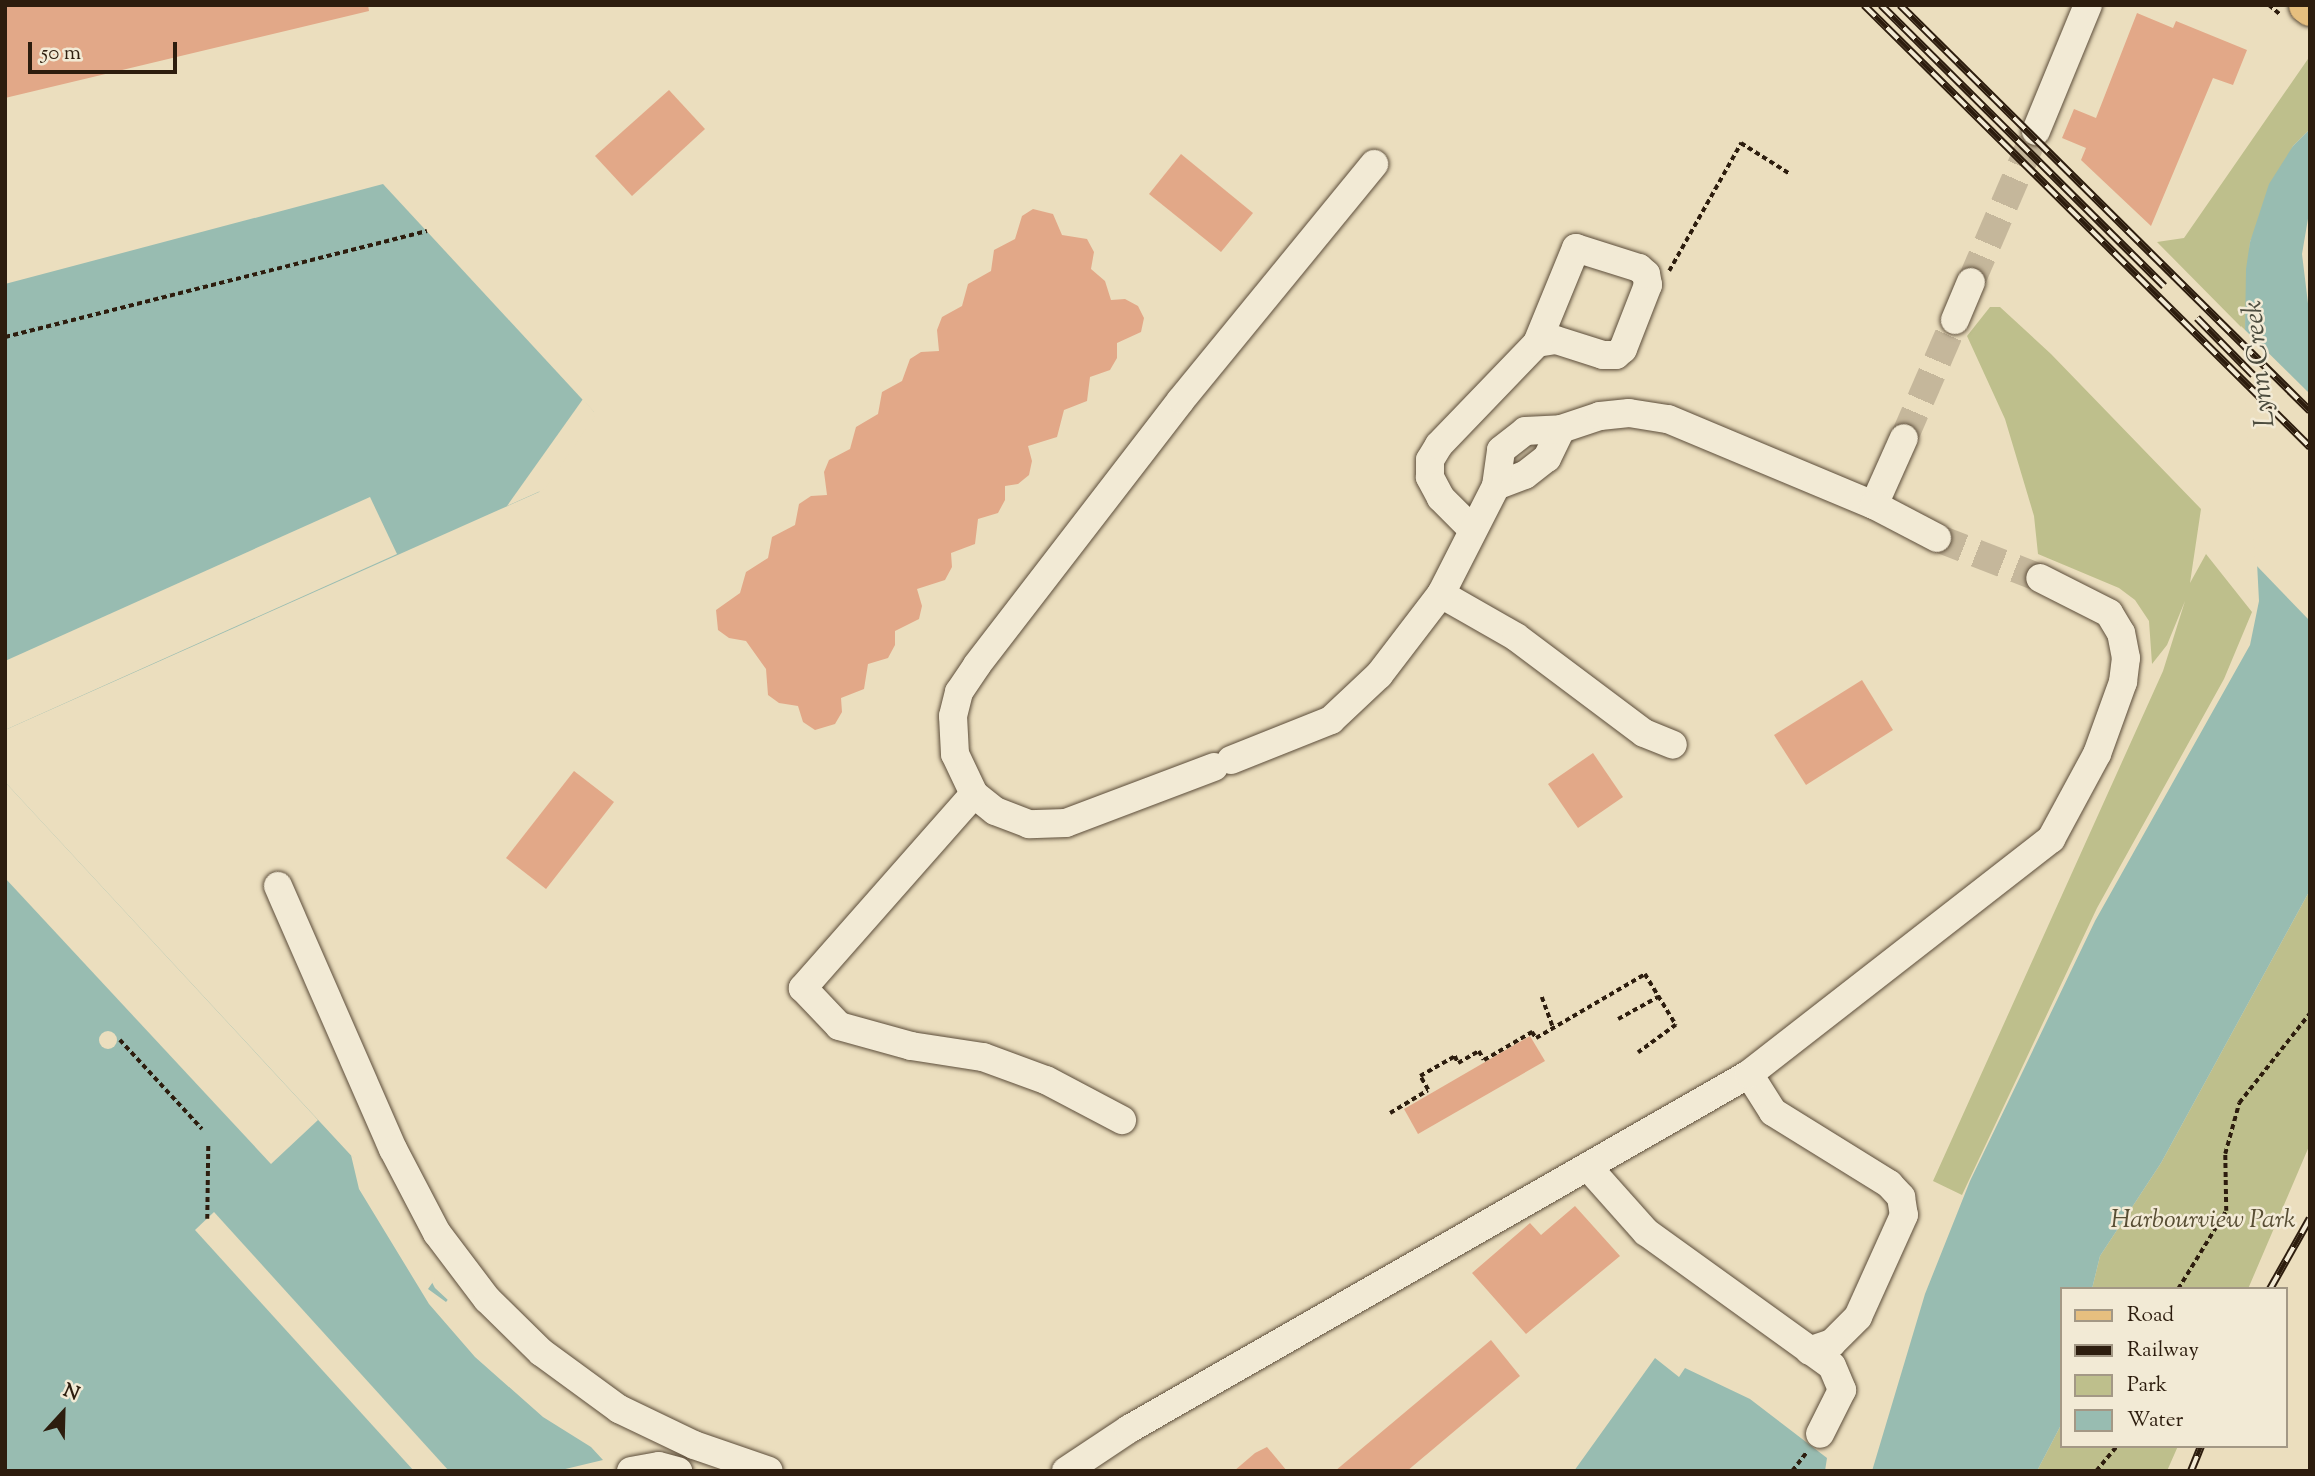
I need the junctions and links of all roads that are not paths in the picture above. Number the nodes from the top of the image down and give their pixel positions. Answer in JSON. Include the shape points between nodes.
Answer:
{"nodes":[{"id":1,"x":2088,"y":5,"type":"edge"},
{"id":2,"x":2036,"y":131,"type":"tunnel mouth"},
{"id":3,"x":1374,"y":164,"type":"dead end"},
{"id":4,"x":1971,"y":282,"type":"tunnel mouth"},
{"id":5,"x":1955,"y":320,"type":"tunnel mouth"},
{"id":6,"x":1537,"y":344,"type":"dead end"},
{"id":7,"x":1904,"y":438,"type":"tunnel mouth"},
{"id":8,"x":1874,"y":505,"type":"junction"},
{"id":9,"x":1472,"y":529,"type":"junction"},
{"id":10,"x":1937,"y":538,"type":"tunnel mouth"},
{"id":11,"x":2040,"y":578,"type":"tunnel mouth"},
{"id":12,"x":1441,"y":594,"type":"junction"},
{"id":13,"x":1674,"y":746,"type":"dead end"},
{"id":14,"x":974,"y":794,"type":"junction"},
{"id":15,"x":278,"y":886,"type":"dead end"},
{"id":16,"x":1749,"y":1074,"type":"junction"},
{"id":17,"x":1122,"y":1120,"type":"dead end"},
{"id":18,"x":1588,"y":1167,"type":"junction"},
{"id":19,"x":1809,"y":1351,"type":"junction"},
{"id":20,"x":1820,"y":1434,"type":"dead end"},
{"id":21,"x":631,"y":1471,"type":"edge"},
{"id":22,"x":678,"y":1471,"type":"edge"},
{"id":23,"x":769,"y":1471,"type":"edge"},
{"id":24,"x":1066,"y":1471,"type":"edge"}],
"edges":[{"from":1,"to":2,"type":"street"},
{"from":3,"to":14,"type":"street","via":[[1181,400],[959,692],[953,716],[956,754]]},
{"from":4,"to":5,"type":"street"},
{"from":6,"to":9,"type":"street","via":[[1439,445],[1430,460],[1430,477],[1441,498]]},
{"from":7,"to":8,"type":"street"},
{"from":8,"to":9,"type":"street","via":[[1668,419],[1619,414],[1561,429],[1525,431],[1501,450],[1496,486]]},
{"from":8,"to":10,"type":"street"},
{"from":9,"to":12,"type":"street"},
{"from":11,"to":16,"type":"street","via":[[2109,613],[2121,633],[2126,659],[2123,682],[2097,754],[2050,839]]},
{"from":12,"to":13,"type":"street","via":[[1516,637],[1644,733]]},
{"from":12,"to":14,"type":"street","via":[[1379,675],[1331,720],[1066,823],[1029,824],[995,811]]},
{"from":14,"to":17,"type":"street","via":[[803,988],[839,1026],[911,1046],[983,1057],[1046,1080]]},
{"from":15,"to":23,"type":"street","via":[[393,1149],[437,1233],[487,1298],[541,1352],[619,1409],[694,1445]]},
{"from":16,"to":18,"type":"street"},
{"from":16,"to":19,"type":"street","via":[[1773,1112],[1889,1184],[1901,1197],[1905,1214],[1858,1317],[1832,1343]]},
{"from":18,"to":19,"type":"street","via":[[1646,1231]]},
{"from":18,"to":24,"type":"street","via":[[1129,1429]]},
{"from":19,"to":20,"type":"street","via":[[1832,1366],[1842,1390]]},
{"from":21,"to":22,"type":"street","via":[[659,1466]]}]}
